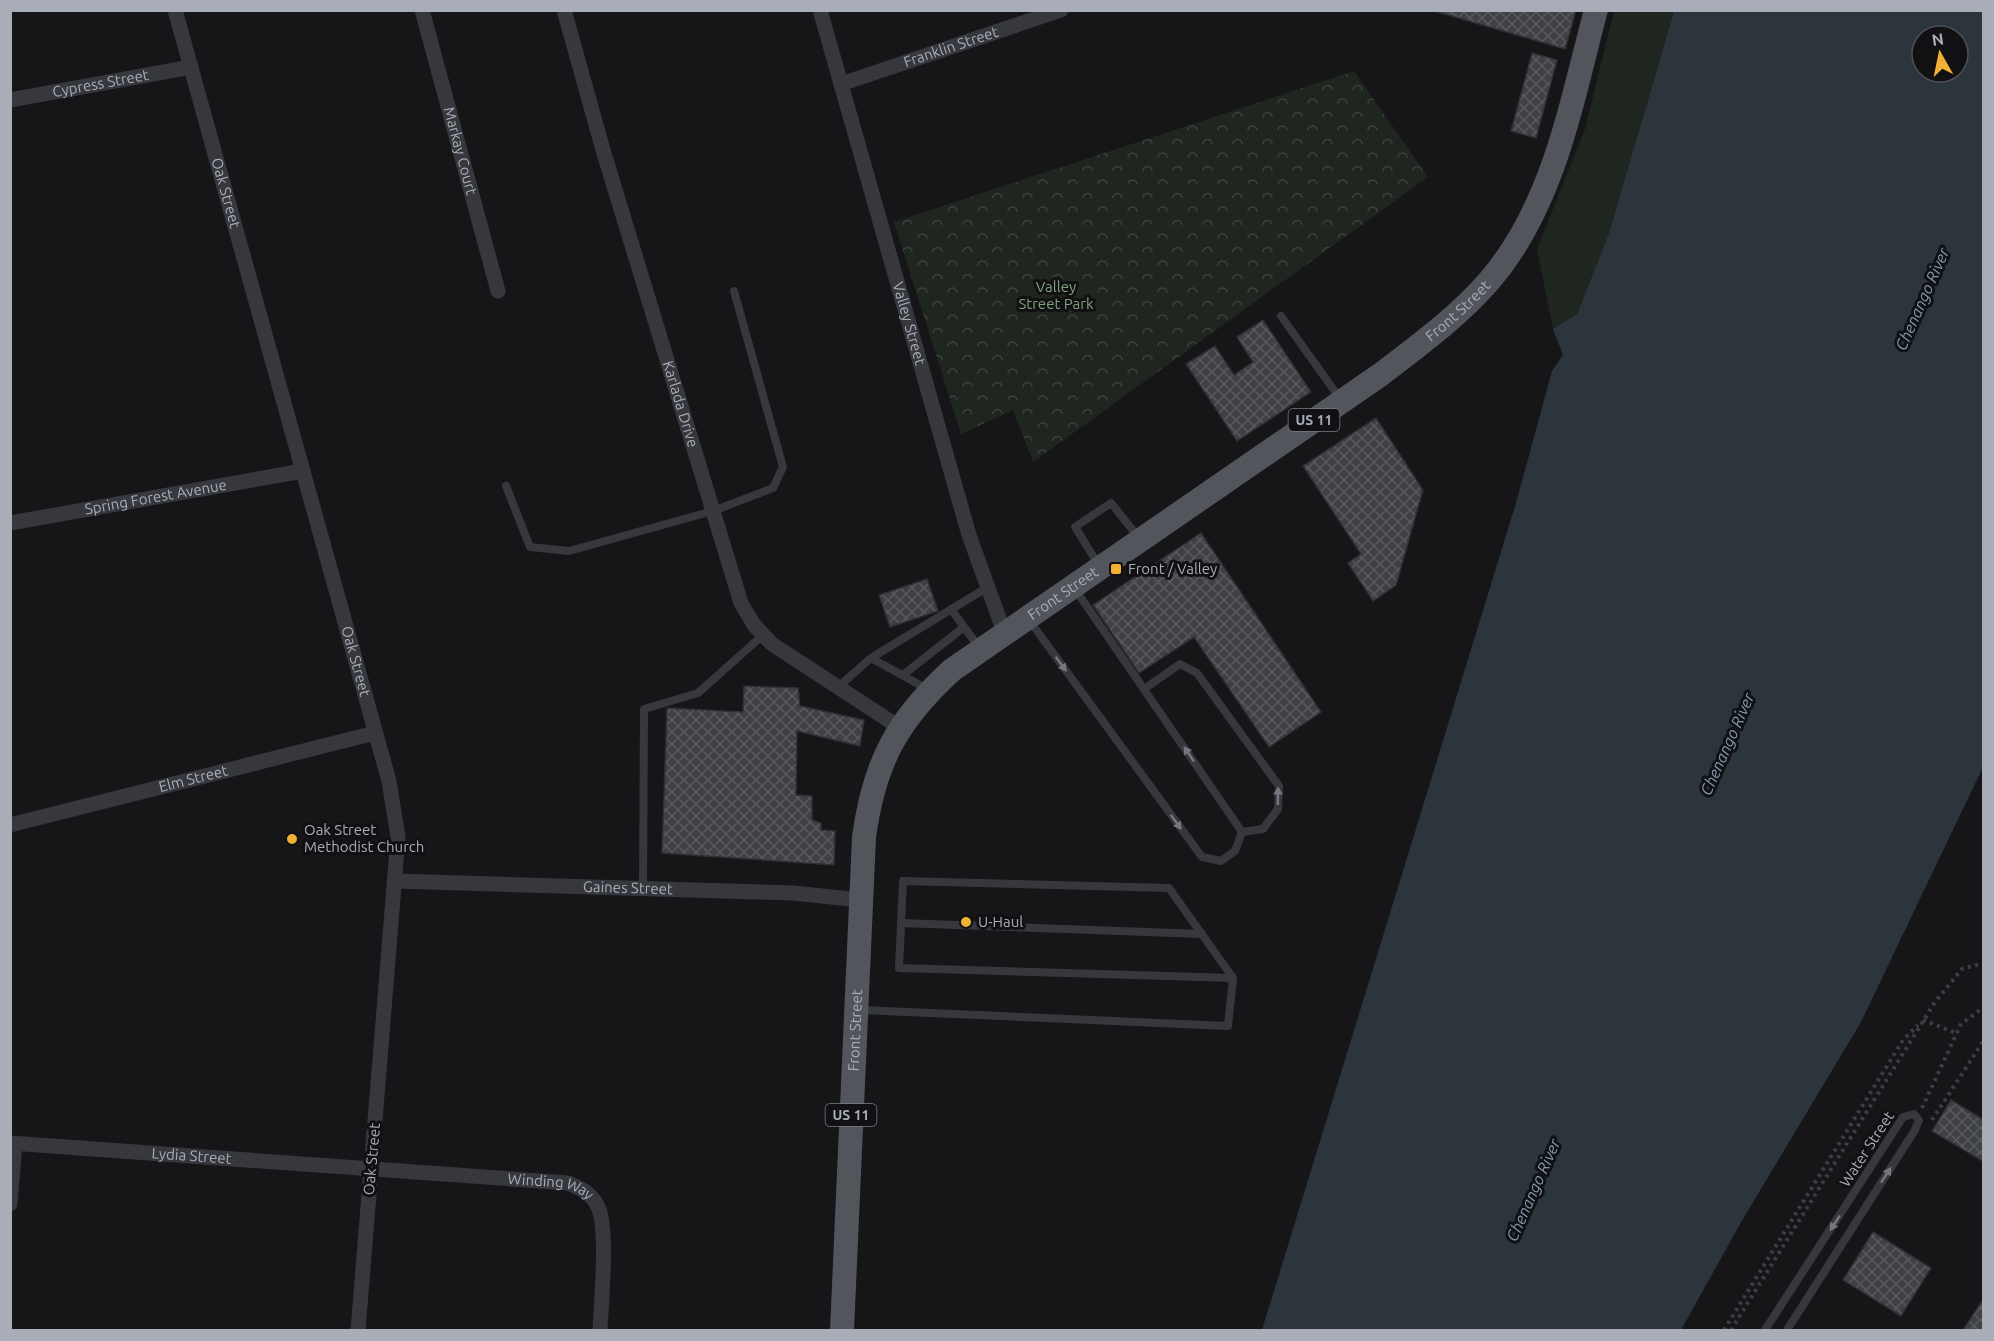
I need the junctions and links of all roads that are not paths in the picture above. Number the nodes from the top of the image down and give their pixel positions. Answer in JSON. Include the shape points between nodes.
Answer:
{"nodes":[{"id":1,"x":175,"y":10,"type":"edge"},
{"id":2,"x":423,"y":10,"type":"edge"},
{"id":3,"x":564,"y":10,"type":"edge"},
{"id":4,"x":820,"y":10,"type":"edge"},
{"id":5,"x":1061,"y":10,"type":"edge"},
{"id":6,"x":1596,"y":10,"type":"edge"},
{"id":7,"x":191,"y":67,"type":"junction"},
{"id":8,"x":841,"y":84,"type":"junction"},
{"id":9,"x":10,"y":100,"type":"edge"},
{"id":10,"x":498,"y":291,"type":"dead end"},
{"id":11,"x":734,"y":291,"type":"dead end"},
{"id":12,"x":1281,"y":316,"type":"dead end"},
{"id":13,"x":1342,"y":401,"type":"junction"},
{"id":14,"x":303,"y":471,"type":"junction"},
{"id":15,"x":506,"y":486,"type":"dead end"},
{"id":16,"x":713,"y":511,"type":"junction"},
{"id":17,"x":10,"y":523,"type":"edge"},
{"id":18,"x":1140,"y":540,"type":"junction"},
{"id":19,"x":1100,"y":567,"type":"junction"},
{"id":20,"x":1073,"y":585,"type":"junction"},
{"id":21,"x":988,"y":587,"type":"junction"},
{"id":22,"x":951,"y":609,"type":"junction"},
{"id":23,"x":1027,"y":617,"type":"junction"},
{"id":24,"x":964,"y":627,"type":"junction"},
{"id":25,"x":1004,"y":632,"type":"junction"},
{"id":26,"x":763,"y":635,"type":"junction"},
{"id":27,"x":981,"y":649,"type":"junction"},
{"id":28,"x":871,"y":658,"type":"junction"},
{"id":29,"x":903,"y":675,"type":"junction"},
{"id":30,"x":838,"y":687,"type":"junction"},
{"id":31,"x":1144,"y":689,"type":"junction"},
{"id":32,"x":930,"y":690,"type":"junction"},
{"id":33,"x":899,"y":727,"type":"junction"},
{"id":34,"x":375,"y":733,"type":"junction"},
{"id":35,"x":10,"y":825,"type":"edge"},
{"id":36,"x":1242,"y":832,"type":"junction"},
{"id":37,"x":396,"y":880,"type":"junction"},
{"id":38,"x":643,"y":889,"type":"junction"},
{"id":39,"x":860,"y":900,"type":"junction"},
{"id":40,"x":901,"y":923,"type":"junction"},
{"id":41,"x":1202,"y":934,"type":"junction"},
{"id":42,"x":1233,"y":978,"type":"junction"},
{"id":43,"x":855,"y":1010,"type":"junction"},
{"id":44,"x":13,"y":1144,"type":"edge"},
{"id":45,"x":371,"y":1169,"type":"junction"},
{"id":46,"x":10,"y":1204,"type":"edge"},
{"id":47,"x":358,"y":1330,"type":"edge"},
{"id":48,"x":600,"y":1330,"type":"edge"},
{"id":49,"x":842,"y":1330,"type":"edge"},
{"id":50,"x":1765,"y":1330,"type":"edge"},
{"id":51,"x":1787,"y":1330,"type":"edge"}],
"edges":[{"from":1,"to":7,"type":"street","name":"Oak Street"},
{"from":2,"to":10,"type":"street","name":"Markay Court"},
{"from":3,"to":16,"type":"street","name":"Karlada Drive"},
{"from":4,"to":8,"type":"street","name":"Valley Street"},
{"from":5,"to":8,"type":"street","name":"Franklin Street"},
{"from":6,"to":13,"type":"main road","name":"Front Street","number":"US 11","via":[[1551,173],[1522,234],[1490,280],[1435,333]]},
{"from":7,"to":9,"type":"street","name":"Cypress Street"},
{"from":7,"to":14,"type":"street","name":"Oak Street"},
{"from":8,"to":21,"type":"street","name":"Valley Street","via":[[969,535]]},
{"from":11,"to":16,"type":"lane","via":[[783,467],[773,488]]},
{"from":12,"to":13,"type":"lane"},
{"from":13,"to":18,"type":"main road","name":"Front Street","number":"US 11"},
{"from":14,"to":17,"type":"street","name":"Spring Forest Avenue"},
{"from":14,"to":34,"type":"street","name":"Oak Street"},
{"from":15,"to":16,"type":"lane","via":[[530,547],[569,551]]},
{"from":16,"to":26,"type":"street","name":"Karlada Drive","via":[[741,603]]},
{"from":18,"to":19,"type":"main road","name":"Front Street","number":"US 11"},
{"from":18,"to":19,"type":"lane","via":[[1111,503],[1075,527]]},
{"from":19,"to":20,"type":"main road","name":"Front Street","number":"US 11"},
{"from":20,"to":23,"type":"main road","name":"Front Street","number":"US 11"},
{"from":20,"to":31,"type":"lane"},
{"from":21,"to":22,"type":"lane"},
{"from":21,"to":25,"type":"street","name":"Valley Street"},
{"from":22,"to":24,"type":"lane"},
{"from":22,"to":28,"type":"lane"},
{"from":23,"to":25,"type":"main road","name":"Front Street","number":"US 11"},
{"from":23,"to":36,"type":"lane","one_way":true,"via":[[1202,857],[1221,861],[1235,852]]},
{"from":24,"to":27,"type":"lane"},
{"from":24,"to":29,"type":"lane"},
{"from":25,"to":27,"type":"main road","name":"Front Street","number":"US 11"},
{"from":26,"to":30,"type":"street","name":"Karlada Drive"},
{"from":26,"to":38,"type":"lane","via":[[698,693],[644,709]]},
{"from":27,"to":32,"type":"main road","name":"Front Street","number":"US 11"},
{"from":28,"to":29,"type":"lane"},
{"from":28,"to":30,"type":"lane"},
{"from":29,"to":32,"type":"lane"},
{"from":30,"to":33,"type":"street","name":"Karlada Drive"},
{"from":36,"to":31,"type":"lane","one_way":true},
{"from":36,"to":31,"type":"lane","one_way":true,"via":[[1263,829],[1278,808],[1279,786],[1197,673],[1180,664]]},
{"from":32,"to":33,"type":"main road","name":"Front Street","number":"US 11"},
{"from":33,"to":39,"type":"main road","name":"Front Street","number":"US 11","via":[[881,764],[867,809]]},
{"from":34,"to":35,"type":"street","name":"Elm Street"},
{"from":34,"to":37,"type":"street","name":"Oak Street","via":[[389,781],[398,837]]},
{"from":37,"to":38,"type":"street","name":"Gaines Street"},
{"from":37,"to":45,"type":"street","name":"Oak Street"},
{"from":38,"to":39,"type":"street","name":"Gaines Street","via":[[793,893]]},
{"from":39,"to":43,"type":"main road","name":"Front Street","number":"US 11"},
{"from":40,"to":41,"type":"lane"},
{"from":40,"to":41,"type":"lane","via":[[903,881],[1169,888]]},
{"from":40,"to":42,"type":"lane","via":[[899,968]]},
{"from":41,"to":42,"type":"lane"},
{"from":42,"to":43,"type":"lane","via":[[1228,1026]]},
{"from":43,"to":49,"type":"main road","name":"Front Street","number":"US 11"},
{"from":44,"to":45,"type":"street","name":"Lydia Street"},
{"from":44,"to":46,"type":"street"},
{"from":45,"to":47,"type":"street","name":"Oak Street"},
{"from":45,"to":48,"type":"street","name":"Winding Way","via":[[567,1183],[587,1191],[598,1206],[603,1230]]},
{"from":51,"to":50,"type":"lane","name":"Water Street","one_way":true,"via":[[1915,1130],[1917,1116],[1910,1113],[1903,1117]]}]}
